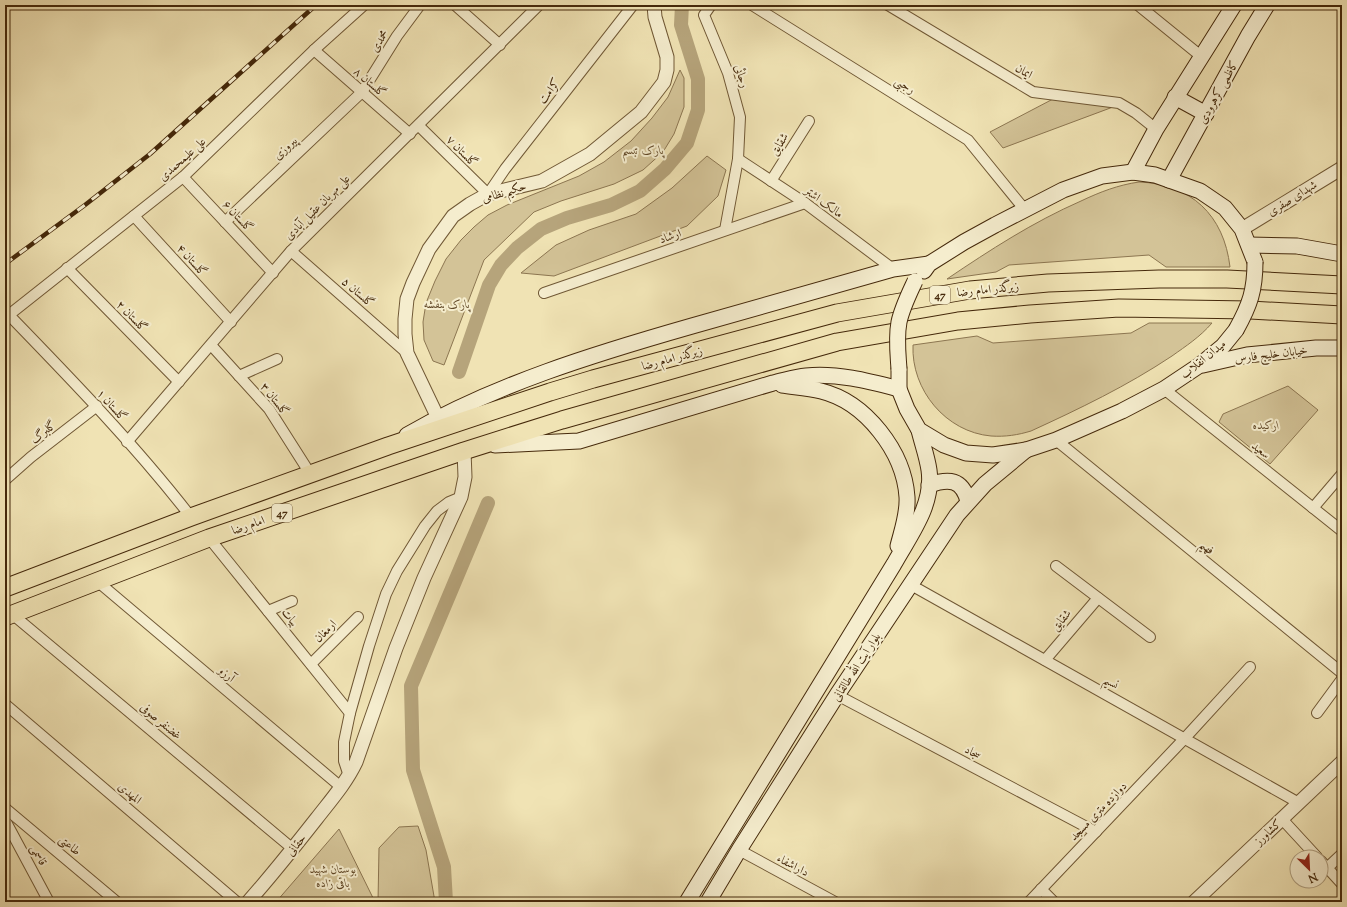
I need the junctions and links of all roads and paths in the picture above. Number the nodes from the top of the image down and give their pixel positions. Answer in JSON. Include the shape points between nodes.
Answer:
{"nodes":[{"id":1,"x":364,"y":5,"type":"edge"},
{"id":2,"x":420,"y":5,"type":"edge"},
{"id":3,"x":455,"y":5,"type":"edge"},
{"id":4,"x":539,"y":5,"type":"edge"},
{"id":5,"x":633,"y":5,"type":"edge"},
{"id":6,"x":654,"y":5,"type":"edge"},
{"id":7,"x":711,"y":5,"type":"edge"},
{"id":8,"x":752,"y":5,"type":"edge"},
{"id":9,"x":888,"y":5,"type":"edge"},
{"id":10,"x":1138,"y":5,"type":"edge"},
{"id":11,"x":1234,"y":5,"type":"edge"},
{"id":12,"x":1267,"y":5,"type":"edge"},
{"id":13,"x":500,"y":45,"type":"junction"},
{"id":14,"x":314,"y":50,"type":"junction"},
{"id":15,"x":1202,"y":57,"type":"junction"},
{"id":16,"x":362,"y":92,"type":"junction"},
{"id":17,"x":1175,"y":97,"type":"junction"},
{"id":18,"x":1206,"y":114,"type":"junction"},
{"id":19,"x":809,"y":121,"type":"dead end"},
{"id":20,"x":419,"y":126,"type":"junction"},
{"id":21,"x":1156,"y":129,"type":"junction"},
{"id":22,"x":410,"y":134,"type":"junction"},
{"id":23,"x":738,"y":159,"type":"junction"},
{"id":24,"x":1342,"y":168,"type":"edge"},
{"id":25,"x":1134,"y":172,"type":"junction"},
{"id":26,"x":183,"y":177,"type":"junction"},
{"id":27,"x":1169,"y":180,"type":"junction"},
{"id":28,"x":771,"y":181,"type":"junction"},
{"id":29,"x":488,"y":194,"type":"junction"},
{"id":30,"x":805,"y":203,"type":"junction"},
{"id":31,"x":1025,"y":210,"type":"junction"},
{"id":32,"x":134,"y":216,"type":"junction"},
{"id":33,"x":225,"y":222,"type":"junction"},
{"id":34,"x":1242,"y":229,"type":"junction"},
{"id":35,"x":725,"y":230,"type":"junction"},
{"id":36,"x":1249,"y":245,"type":"junction"},
{"id":37,"x":291,"y":251,"type":"junction"},
{"id":38,"x":1342,"y":254,"type":"edge"},
{"id":39,"x":929,"y":264,"type":"junction"},
{"id":40,"x":67,"y":268,"type":"junction"},
{"id":41,"x":892,"y":269,"type":"junction"},
{"id":42,"x":273,"y":273,"type":"junction"},
{"id":43,"x":1342,"y":285,"type":"edge"},
{"id":44,"x":544,"y":292,"type":"dead end"},
{"id":45,"x":1342,"y":315,"type":"edge"},
{"id":46,"x":7,"y":317,"type":"edge"},
{"id":47,"x":231,"y":322,"type":"junction"},
{"id":48,"x":211,"y":345,"type":"junction"},
{"id":49,"x":1342,"y":348,"type":"edge"},
{"id":50,"x":407,"y":353,"type":"junction"},
{"id":51,"x":277,"y":359,"type":"dead end"},
{"id":52,"x":1200,"y":366,"type":"junction"},
{"id":53,"x":239,"y":376,"type":"junction"},
{"id":54,"x":178,"y":382,"type":"junction"},
{"id":55,"x":773,"y":384,"type":"junction"},
{"id":56,"x":899,"y":389,"type":"junction"},
{"id":57,"x":1164,"y":389,"type":"junction"},
{"id":58,"x":97,"y":406,"type":"junction"},
{"id":59,"x":438,"y":418,"type":"junction"},
{"id":60,"x":919,"y":430,"type":"junction"},
{"id":61,"x":1056,"y":440,"type":"junction"},
{"id":62,"x":127,"y":442,"type":"junction"},
{"id":63,"x":486,"y":445,"type":"junction"},
{"id":64,"x":388,"y":446,"type":"junction"},
{"id":65,"x":1026,"y":450,"type":"junction"},
{"id":66,"x":464,"y":451,"type":"junction"},
{"id":67,"x":1342,"y":474,"type":"edge"},
{"id":68,"x":311,"y":475,"type":"junction"},
{"id":69,"x":5,"y":480,"type":"edge"},
{"id":70,"x":929,"y":485,"type":"junction"},
{"id":71,"x":461,"y":497,"type":"junction"},
{"id":72,"x":968,"y":502,"type":"junction"},
{"id":73,"x":1313,"y":508,"type":"junction"},
{"id":74,"x":190,"y":517,"type":"junction"},
{"id":75,"x":1342,"y":531,"type":"edge"},
{"id":76,"x":209,"y":538,"type":"junction"},
{"id":77,"x":894,"y":564,"type":"junction"},
{"id":78,"x":1056,"y":566,"type":"dead end"},
{"id":79,"x":97,"y":581,"type":"junction"},
{"id":80,"x":911,"y":585,"type":"junction"},
{"id":81,"x":5,"y":588,"type":"edge"},
{"id":82,"x":1098,"y":598,"type":"junction"},
{"id":83,"x":292,"y":601,"type":"dead end"},
{"id":84,"x":268,"y":611,"type":"junction"},
{"id":85,"x":8,"y":615,"type":"edge"},
{"id":86,"x":358,"y":617,"type":"dead end"},
{"id":87,"x":1150,"y":637,"type":"dead end"},
{"id":88,"x":1045,"y":660,"type":"junction"},
{"id":89,"x":311,"y":664,"type":"junction"},
{"id":90,"x":1250,"y":667,"type":"dead end"},
{"id":91,"x":1342,"y":673,"type":"edge"},
{"id":92,"x":1342,"y":679,"type":"edge"},
{"id":93,"x":838,"y":695,"type":"junction"},
{"id":94,"x":5,"y":704,"type":"edge"},
{"id":95,"x":350,"y":713,"type":"junction"},
{"id":96,"x":1317,"y":713,"type":"dead end"},
{"id":97,"x":1185,"y":738,"type":"junction"},
{"id":98,"x":1342,"y":762,"type":"edge"},
{"id":99,"x":349,"y":776,"type":"junction"},
{"id":100,"x":341,"y":787,"type":"junction"},
{"id":101,"x":1299,"y":803,"type":"junction"},
{"id":102,"x":5,"y":808,"type":"edge"},
{"id":103,"x":1282,"y":819,"type":"junction"},
{"id":104,"x":5,"y":820,"type":"edge"},
{"id":105,"x":1096,"y":832,"type":"junction"},
{"id":106,"x":293,"y":849,"type":"junction"},
{"id":107,"x":1310,"y":849,"type":"edge"},
{"id":108,"x":739,"y":850,"type":"junction"},
{"id":109,"x":1342,"y":854,"type":"edge"},
{"id":110,"x":1329,"y":861,"type":"edge"},
{"id":111,"x":1329,"y":869,"type":"edge"},
{"id":112,"x":1342,"y":882,"type":"edge"},
{"id":113,"x":1041,"y":889,"type":"junction"},
{"id":114,"x":49,"y":902,"type":"edge"},
{"id":115,"x":117,"y":902,"type":"edge"},
{"id":116,"x":237,"y":902,"type":"edge"},
{"id":117,"x":248,"y":902,"type":"edge"},
{"id":118,"x":687,"y":902,"type":"edge"},
{"id":119,"x":708,"y":902,"type":"edge"},
{"id":120,"x":835,"y":902,"type":"edge"},
{"id":121,"x":1029,"y":902,"type":"edge"},
{"id":122,"x":1054,"y":902,"type":"edge"},
{"id":123,"x":1194,"y":902,"type":"edge"}],
"edges":[{"from":1,"to":14,"type":"street","name":"علی علیمحمدی"},
{"from":2,"to":16,"type":"street","name":"محمدی"},
{"from":3,"to":13,"type":"street"},
{"from":4,"to":13,"type":"street","name":"علی مهربان عقیل آبادی"},
{"from":5,"to":29,"type":"street","name":"کرامت","via":[[504,169]]},
{"from":6,"to":29,"type":"street","name":"حکیم نظامی","via":[[667,57],[667,70],[664,82],[641,112],[590,154],[542,181]]},
{"from":7,"to":23,"type":"street","name":"رجائی","via":[[704,15],[728,73],[740,117]]},
{"from":8,"to":31,"type":"street","name":"رجبی","via":[[968,140]]},
{"from":9,"to":21,"type":"street","name":"ایمان","via":[[1032,92],[1119,103],[1136,112]]},
{"from":10,"to":15,"type":"street"},
{"from":11,"to":15,"type":"main road"},
{"from":12,"to":18,"type":"main road","name":"کاظمی کرهرودی"},
{"from":13,"to":20,"type":"street","name":"علی مهربان عقیل آبادی"},
{"from":14,"to":16,"type":"street","name":"گلستان ۸"},
{"from":14,"to":26,"type":"street","name":"علی علیمحمدی"},
{"from":15,"to":17,"type":"main road"},
{"from":16,"to":22,"type":"street","name":"گلستان ۸"},
{"from":16,"to":33,"type":"street","name":"پیروزی"},
{"from":17,"to":18,"type":"main road"},
{"from":17,"to":21,"type":"main road"},
{"from":18,"to":27,"type":"main road","name":"کاظمی کرهرودی"},
{"from":19,"to":28,"type":"street","name":"شقایق"},
{"from":20,"to":22,"type":"street","name":"علی مهربان عقیل آبادی"},
{"from":20,"to":29,"type":"street","name":"گلستان ۷"},
{"from":21,"to":25,"type":"main road"},
{"from":22,"to":37,"type":"street","name":"علی مهربان عقیل آبادی"},
{"from":23,"to":28,"type":"street","name":"مالک اشتر"},
{"from":23,"to":35,"type":"street"},
{"from":24,"to":34,"type":"street","name":"شهدای صفری"},
{"from":25,"to":27,"type":"main road","name":"میدان انقلاب"},
{"from":25,"to":31,"type":"main road","name":"میدان انقلاب","via":[[1102,176],[1063,190]]},
{"from":26,"to":32,"type":"street","name":"علی علیمحمدی"},
{"from":26,"to":33,"type":"street","name":"گلستان ۶"},
{"from":27,"to":34,"type":"main road","name":"میدان انقلاب","via":[[1200,191],[1225,208]]},
{"from":28,"to":30,"type":"street","name":"مالک اشتر"},
{"from":29,"to":50,"type":"street","name":"حکیم نظامی","via":[[453,216],[430,249],[407,299]]},
{"from":30,"to":35,"type":"street","name":"ارشاد"},
{"from":30,"to":41,"type":"street","name":"مالک اشتر"},
{"from":31,"to":39,"type":"main road","name":"میدان انقلاب","via":[[982,231]]},
{"from":32,"to":40,"type":"street","name":"علی علیمحمدی"},
{"from":32,"to":47,"type":"street","name":"گلستان ۴"},
{"from":33,"to":42,"type":"street","name":"گلستان ۶"},
{"from":34,"to":36,"type":"main road","name":"میدان انقلاب"},
{"from":35,"to":44,"type":"street","name":"ارشاد"},
{"from":36,"to":38,"type":"main road","via":[[1297,246]]},
{"from":36,"to":52,"type":"main road","name":"میدان انقلاب","bridge":true,"via":[[1255,262],[1255,282],[1251,300],[1236,330],[1223,346]]},
{"from":37,"to":42,"type":"street","name":"علی مهربان عقیل آبادی"},
{"from":37,"to":50,"type":"street","name":"گلستان ۵"},
{"from":39,"to":41,"type":"main road"},
{"from":39,"to":56,"type":"main road","name":"میدان انقلاب","bridge":true,"via":[[915,281],[906,299],[899,323]]},
{"from":40,"to":46,"type":"street","name":"علی علیمحمدی"},
{"from":40,"to":54,"type":"street","name":"گلستان ۲"},
{"from":41,"to":59,"type":"main road","via":[[603,352],[494,392]]},
{"from":42,"to":47,"type":"street","name":"علی مهربان عقیل آبادی"},
{"from":43,"to":64,"type":"highway","name":"زیرگذر امام رضا","number":"47","via":[[1227,279],[1159,279],[1048,283],[970,290],[837,314],[593,379]]},
{"from":45,"to":63,"type":"highway","name":"امام رضا","number":"47","via":[[1250,310],[1120,308],[958,322],[837,342],[562,420]]},
{"from":46,"to":58,"type":"street","name":"گلستان ۱"},
{"from":47,"to":48,"type":"street","name":"علی مهربان عقیل آبادی"},
{"from":48,"to":53,"type":"street","name":"گلستان ۳"},
{"from":48,"to":54,"type":"street","name":"علی مهربان عقیل آبادی"},
{"from":49,"to":52,"type":"main road","name":"خیابان خلیج فارس","via":[[1247,355]]},
{"from":50,"to":59,"type":"street","name":"حکیم نظامی"},
{"from":51,"to":53,"type":"street"},
{"from":52,"to":57,"type":"main road","name":"میدان انقلاب"},
{"from":53,"to":68,"type":"street","name":"گلستان ۳","via":[[269,409]]},
{"from":54,"to":62,"type":"street","name":"علی مهربان عقیل آبادی"},
{"from":55,"to":56,"type":"main road","via":[[805,376],[833,376],[863,379]]},
{"from":55,"to":63,"type":"main road","via":[[580,441]]},
{"from":55,"to":77,"type":"main road","via":[[822,391],[843,400],[862,413],[879,430],[897,461],[907,497],[906,513]]},
{"from":56,"to":60,"type":"main road","name":"میدان انقلاب"},
{"from":57,"to":61,"type":"main road","name":"میدان انقلاب"},
{"from":57,"to":73,"type":"street","name":"سعید"},
{"from":58,"to":62,"type":"street","name":"گلستان ۱"},
{"from":58,"to":69,"type":"street","name":"گلبرگ"},
{"from":59,"to":64,"type":"main road"},
{"from":60,"to":65,"type":"main road","name":"میدان انقلاب","via":[[944,445],[966,453],[993,455]]},
{"from":60,"to":70,"type":"main road","name":"بلوار آیت الله طالقانی","via":[[929,470]]},
{"from":61,"to":65,"type":"main road","name":"میدان انقلاب"},
{"from":61,"to":91,"type":"street","name":"فهیم"},
{"from":62,"to":74,"type":"street","name":"گلستان ۱"},
{"from":63,"to":66,"type":"highway","name":"امام رضا","number":"47"},
{"from":64,"to":68,"type":"highway","number":"47"},
{"from":65,"to":72,"type":"main road","name":"بلوار آیت الله طالقانی","via":[[985,484]]},
{"from":66,"to":71,"type":"street","name":"حقانی"},
{"from":66,"to":76,"type":"highway","name":"امام رضا","number":"47"},
{"from":67,"to":73,"type":"street"},
{"from":68,"to":74,"type":"highway","number":"47"},
{"from":70,"to":72,"type":"main road","via":[[950,480],[965,492]]},
{"from":70,"to":77,"type":"main road","name":"بلوار آیت الله طالقانی","via":[[923,512]]},
{"from":71,"to":95,"type":"street","via":[[437,511],[397,571],[386,594]]},
{"from":71,"to":99,"type":"street","name":"حقانی","via":[[424,578]]},
{"from":72,"to":80,"type":"main road","name":"بلوار آیت الله طالقانی","via":[[957,514]]},
{"from":73,"to":75,"type":"street","name":"سعید"},
{"from":74,"to":81,"type":"highway","number":"47"},
{"from":76,"to":79,"type":"highway","name":"امام رضا","number":"47"},
{"from":76,"to":84,"type":"street","name":"بیات"},
{"from":77,"to":118,"type":"main road","name":"بلوار آیت الله طالقانی"},
{"from":78,"to":82,"type":"street"},
{"from":79,"to":85,"type":"highway","name":"امام رضا","number":"47"},
{"from":79,"to":100,"type":"street","name":"آرزو"},
{"from":80,"to":88,"type":"street","name":"نسیم"},
{"from":80,"to":93,"type":"main road","name":"بلوار آیت الله طالقانی"},
{"from":82,"to":87,"type":"street"},
{"from":82,"to":88,"type":"street","name":"شقایق"},
{"from":83,"to":84,"type":"street"},
{"from":84,"to":89,"type":"street","name":"بیات"},
{"from":85,"to":106,"type":"street","name":"غضنفر صوفی"},
{"from":86,"to":89,"type":"street","name":"ارمغان"},
{"from":88,"to":97,"type":"street","name":"نسیم"},
{"from":89,"to":95,"type":"street","name":"بیات"},
{"from":90,"to":97,"type":"street"},
{"from":92,"to":96,"type":"street"},
{"from":93,"to":105,"type":"street","name":"سجاد"},
{"from":93,"to":108,"type":"main road","name":"بلوار آیت الله طالقانی"},
{"from":94,"to":116,"type":"street","name":"المهدی"},
{"from":95,"to":99,"type":"street","via":[[344,742],[344,761]]},
{"from":97,"to":101,"type":"street","name":"نسیم"},
{"from":97,"to":105,"type":"street","name":"دوازده متری مسجد"},
{"from":98,"to":101,"type":"street","name":"کشاورز"},
{"from":99,"to":100,"type":"street","name":"حقانی"},
{"from":100,"to":106,"type":"street","name":"حقانی"},
{"from":101,"to":103,"type":"street","name":"کشاورز"},
{"from":102,"to":115,"type":"street","name":"طاعتی"},
{"from":103,"to":107,"type":"street"},
{"from":103,"to":123,"type":"street","name":"کشاورز"},
{"from":104,"to":114,"type":"street","name":"قاسمی"},
{"from":105,"to":113,"type":"street","name":"دوازده متری مسجد"},
{"from":106,"to":117,"type":"street","name":"حقانی"},
{"from":108,"to":119,"type":"main road","name":"بلوار آیت الله طالقانی"},
{"from":108,"to":120,"type":"street","name":"داراشفاء"},
{"from":109,"to":110,"type":"street"},
{"from":111,"to":112,"type":"street"},
{"from":113,"to":121,"type":"street","name":"دوازده متری مسجد"},
{"from":113,"to":122,"type":"street"}]}
